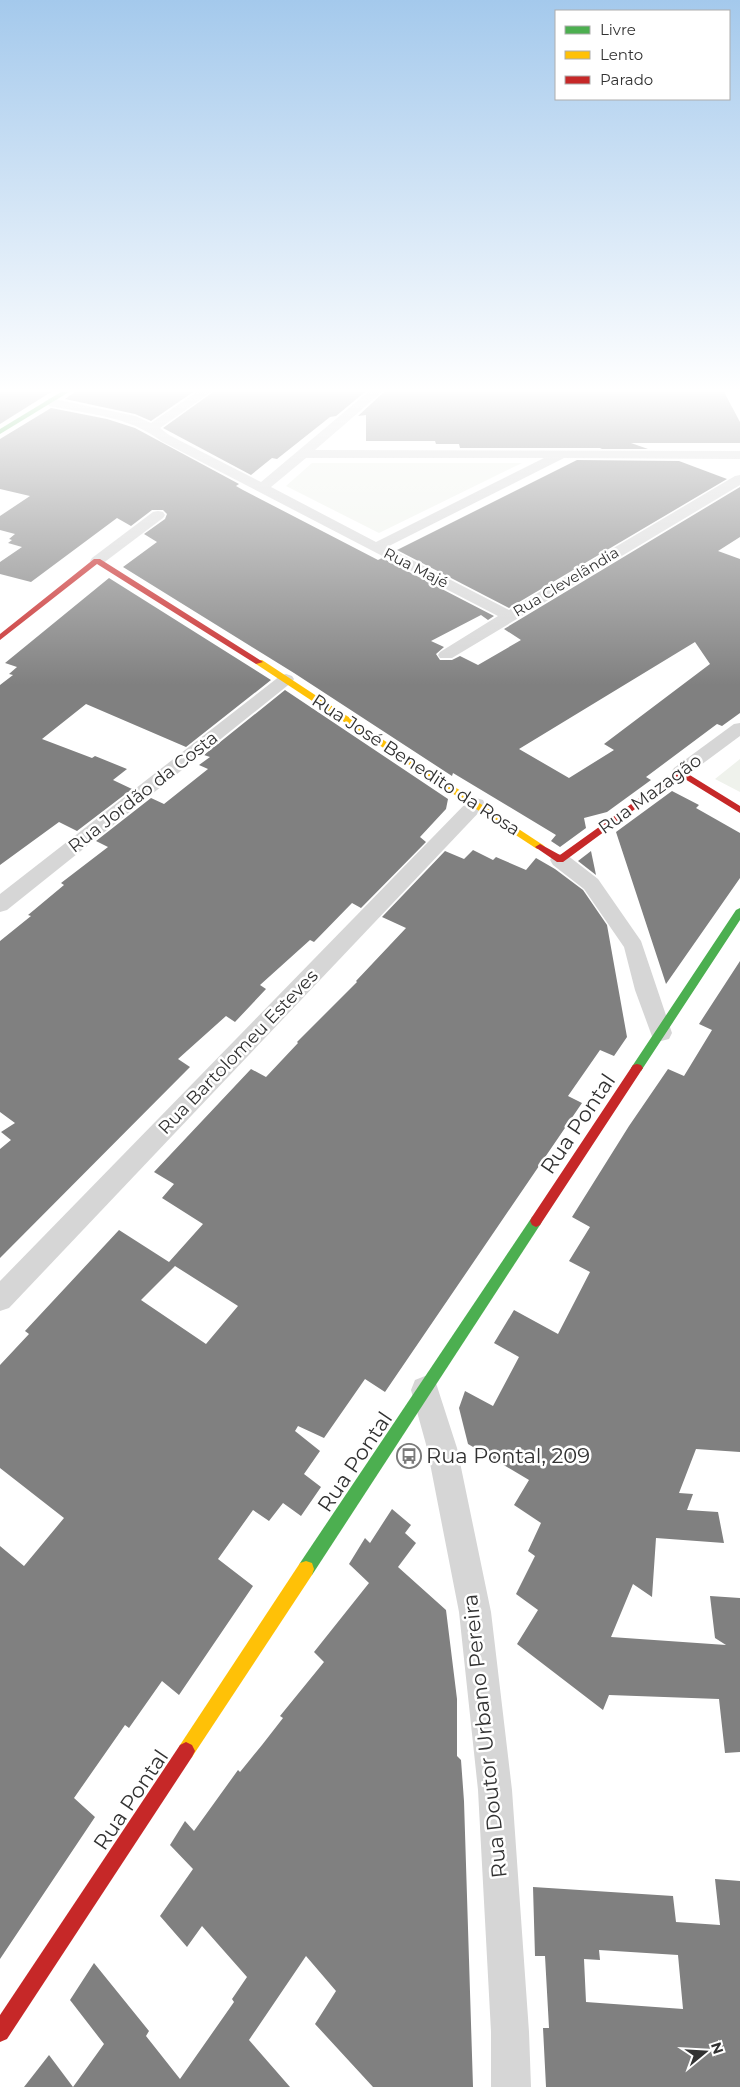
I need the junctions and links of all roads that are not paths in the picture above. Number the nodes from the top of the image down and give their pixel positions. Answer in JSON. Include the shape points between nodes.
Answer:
{"nodes":[{"id":1,"x":265,"y":489,"type":"edge"},
{"id":2,"x":492,"y":489,"type":"edge"},
{"id":3,"x":724,"y":489,"type":"edge"},
{"id":4,"x":158,"y":514,"type":"dead end"},
{"id":5,"x":376,"y":547,"type":"junction"},
{"id":6,"x":96,"y":561,"type":"junction"},
{"id":7,"x":509,"y":616,"type":"junction"},
{"id":8,"x":0,"y":638,"type":"edge"},
{"id":9,"x":446,"y":655,"type":"dead end"},
{"id":10,"x":286,"y":680,"type":"junction"},
{"id":11,"x":740,"y":728,"type":"edge"},
{"id":12,"x":680,"y":772,"type":"junction"},
{"id":13,"x":476,"y":804,"type":"junction"},
{"id":14,"x":740,"y":810,"type":"edge"},
{"id":15,"x":560,"y":860,"type":"junction"},
{"id":16,"x":0,"y":905,"type":"edge"},
{"id":17,"x":740,"y":912,"type":"edge"},
{"id":18,"x":661,"y":1033,"type":"junction"},
{"id":19,"x":0,"y":1299,"type":"edge"},
{"id":20,"x":425,"y":1390,"type":"junction"},
{"id":21,"x":0,"y":2032,"type":"edge"},
{"id":22,"x":511,"y":2087,"type":"edge"}],
"edges":[{"from":1,"to":5,"type":"street","name":"Rua Majé"},
{"from":2,"to":5,"type":"street"},
{"from":3,"to":7,"type":"street","name":"Rua Clevelândia"},
{"from":4,"to":6,"type":"street"},
{"from":5,"to":7,"type":"street","name":"Rua Majé"},
{"from":6,"to":8,"type":"street"},
{"from":6,"to":10,"type":"street","name":"Rua José Benedito da Rosa"},
{"from":7,"to":9,"type":"street","name":"Rua Clevelândia"},
{"from":10,"to":13,"type":"street","name":"Rua José Benedito da Rosa"},
{"from":10,"to":16,"type":"street","name":"Rua Jordão da Costa"},
{"from":11,"to":12,"type":"street","name":"Rua Mazagão"},
{"from":12,"to":14,"type":"street"},
{"from":12,"to":15,"type":"street","name":"Rua Mazagão"},
{"from":13,"to":15,"type":"street","name":"Rua José Benedito da Rosa"},
{"from":13,"to":19,"type":"street","name":"Rua Bartolomeu Esteves"},
{"from":15,"to":18,"type":"street","name":"Rua José Benedito da Rosa","via":[[591,884],[634,946]]},
{"from":17,"to":18,"type":"street","name":"Rua Pontal"},
{"from":18,"to":20,"type":"street","name":"Rua Pontal"},
{"from":20,"to":21,"type":"street","name":"Rua Pontal"},
{"from":20,"to":22,"type":"street","name":"Rua Doutor Urbano Pereira","via":[[442,1448],[475,1612],[495,1790]]}]}
